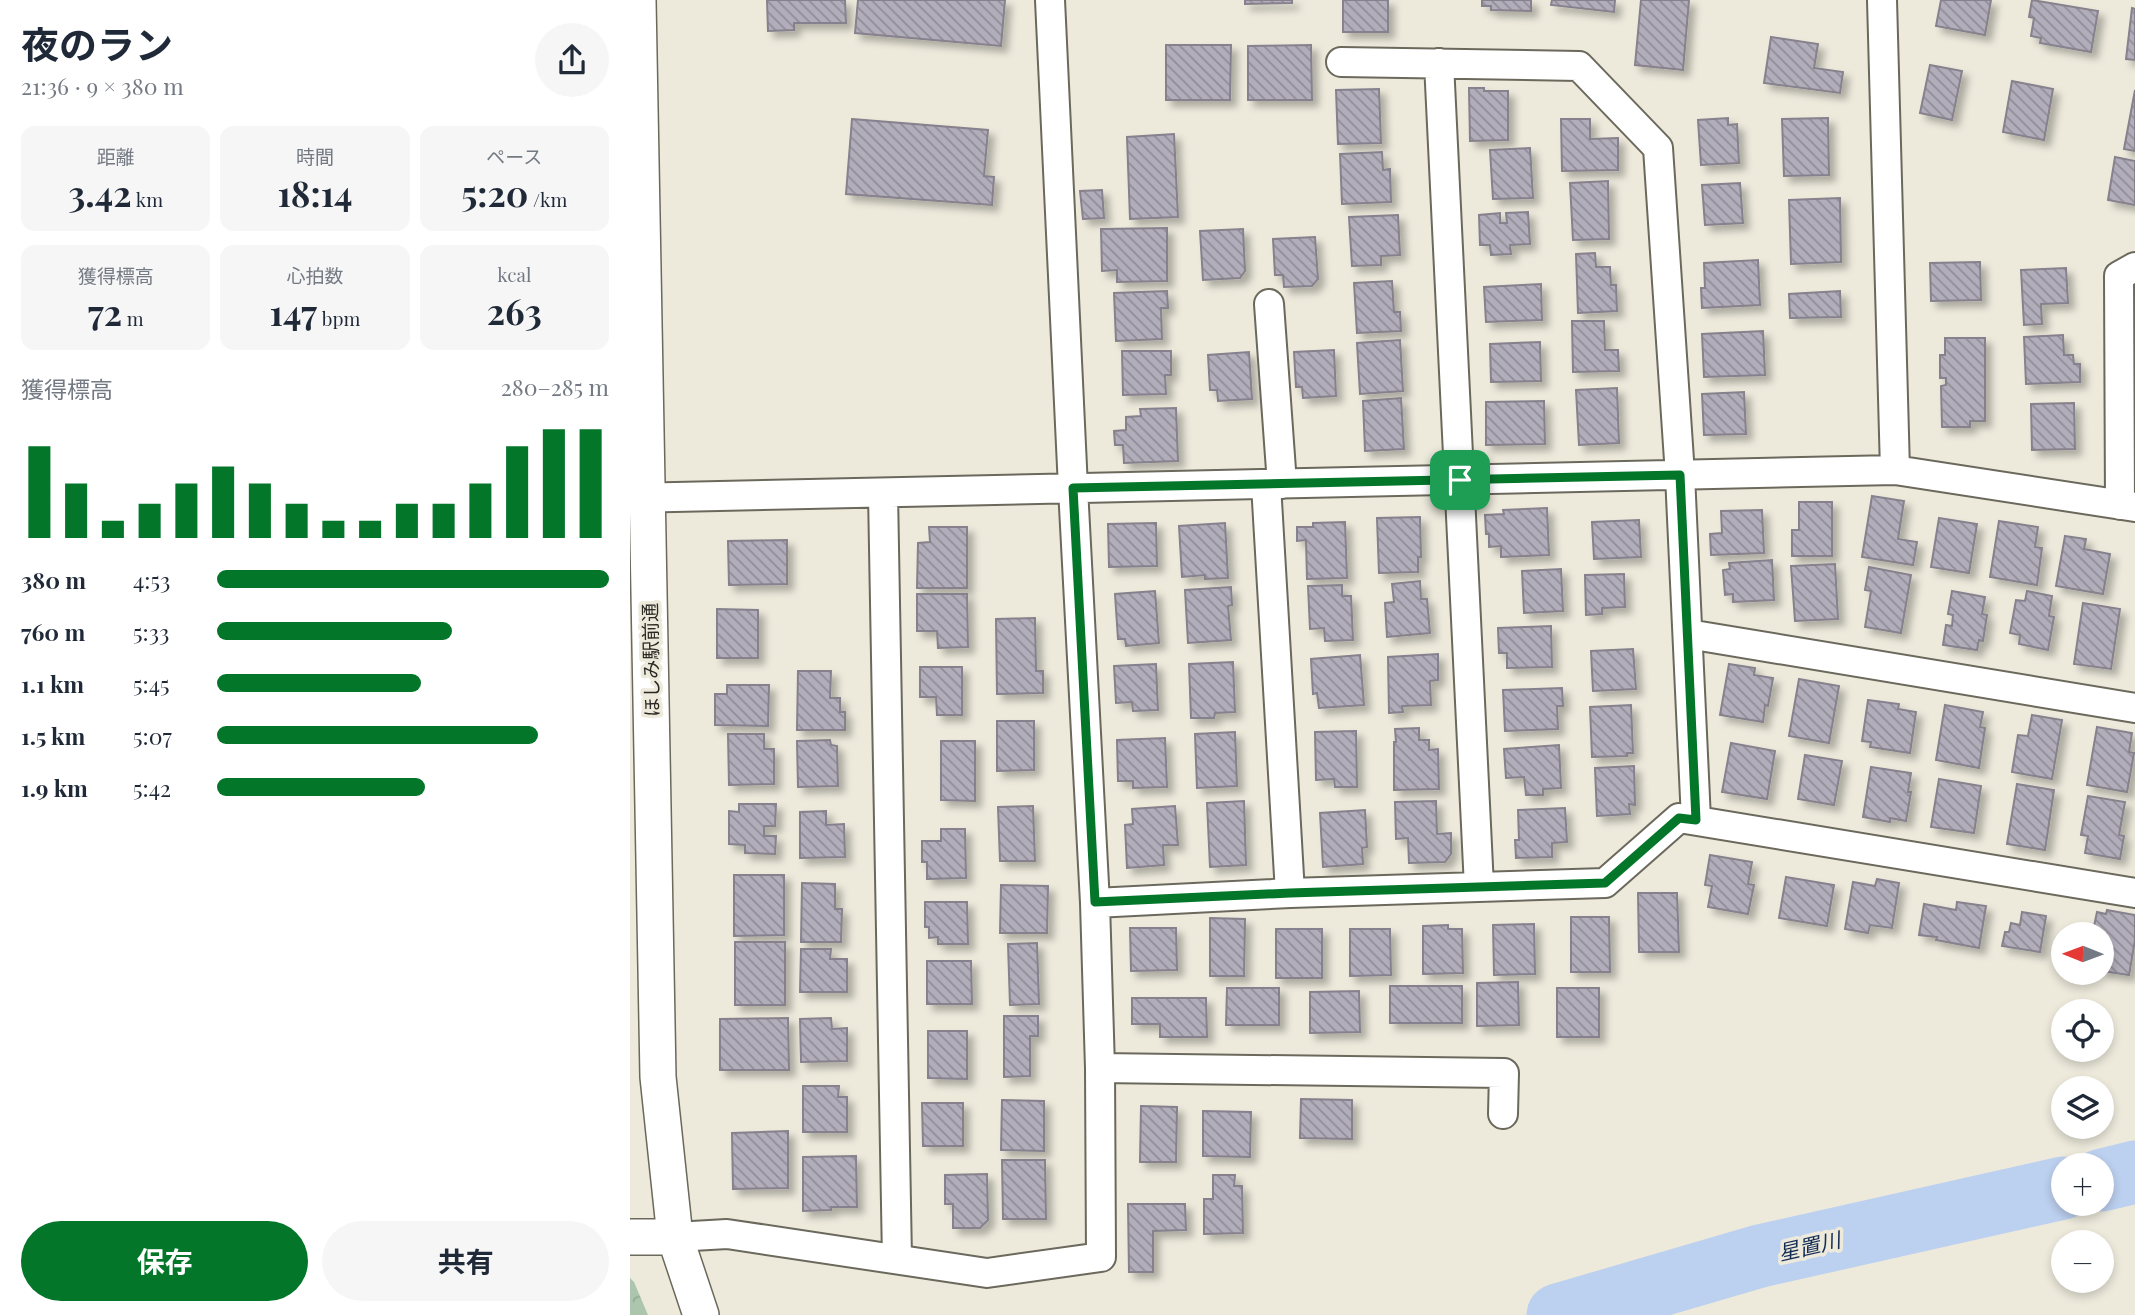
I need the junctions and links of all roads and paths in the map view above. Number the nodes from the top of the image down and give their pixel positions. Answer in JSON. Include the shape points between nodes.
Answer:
{"nodes":[{"id":1,"x":1050,"y":0,"type":"edge"},
{"id":2,"x":1882,"y":0,"type":"edge"},
{"id":3,"x":636,"y":12,"type":"edge"},
{"id":4,"x":1341,"y":62,"type":"dead end"},
{"id":5,"x":1439,"y":63,"type":"junction"},
{"id":6,"x":2135,"y":267,"type":"edge"},
{"id":7,"x":1269,"y":304,"type":"dead end"},
{"id":8,"x":1895,"y":470,"type":"junction"},
{"id":9,"x":1680,"y":475,"type":"junction"},
{"id":10,"x":1460,"y":480,"type":"junction"},
{"id":11,"x":1274,"y":484,"type":"junction"},
{"id":12,"x":1073,"y":488,"type":"junction"},
{"id":13,"x":883,"y":493,"type":"junction"},
{"id":14,"x":639,"y":498,"type":"edge"},
{"id":15,"x":2127,"y":506,"type":"edge"},
{"id":16,"x":1688,"y":634,"type":"junction"},
{"id":17,"x":2135,"y":708,"type":"edge"},
{"id":18,"x":1696,"y":820,"type":"junction"},
{"id":19,"x":1479,"y":887,"type":"junction"},
{"id":20,"x":1290,"y":893,"type":"junction"},
{"id":21,"x":2135,"y":893,"type":"edge"},
{"id":22,"x":1095,"y":902,"type":"junction"},
{"id":23,"x":1100,"y":1068,"type":"junction"},
{"id":24,"x":1503,"y":1114,"type":"dead end"},
{"id":25,"x":630,"y":1237,"type":"edge"},
{"id":26,"x":675,"y":1237,"type":"junction"},
{"id":27,"x":897,"y":1259,"type":"junction"},
{"id":28,"x":701,"y":1315,"type":"edge"}],
"edges":[{"from":1,"to":12,"type":"street"},
{"from":2,"to":8,"type":"street"},
{"from":3,"to":14,"type":"street","name":"ほしみ駅前通"},
{"from":4,"to":5,"type":"street"},
{"from":5,"to":9,"type":"street","via":[[1578,66],[1658,148]]},
{"from":5,"to":10,"type":"street"},
{"from":6,"to":15,"type":"street","via":[[2119,276]]},
{"from":7,"to":11,"type":"street"},
{"from":8,"to":9,"type":"street"},
{"from":8,"to":15,"type":"street"},
{"from":9,"to":10,"type":"street"},
{"from":9,"to":16,"type":"street"},
{"from":10,"to":11,"type":"street"},
{"from":10,"to":19,"type":"street"},
{"from":11,"to":12,"type":"street"},
{"from":11,"to":20,"type":"street"},
{"from":12,"to":13,"type":"street"},
{"from":12,"to":22,"type":"street"},
{"from":13,"to":14,"type":"street"},
{"from":13,"to":27,"type":"street"},
{"from":14,"to":26,"type":"street","name":"ほしみ駅前通","via":[[658,1077]]},
{"from":16,"to":17,"type":"street"},
{"from":16,"to":18,"type":"street"},
{"from":18,"to":19,"type":"street","via":[[1679,818],[1605,883]]},
{"from":18,"to":21,"type":"street"},
{"from":19,"to":20,"type":"street"},
{"from":20,"to":22,"type":"street"},
{"from":22,"to":23,"type":"street"},
{"from":23,"to":24,"type":"street","via":[[1504,1073]]},
{"from":23,"to":27,"type":"street","via":[[1101,1257],[987,1273]]},
{"from":25,"to":26,"type":"street"},
{"from":26,"to":27,"type":"street","via":[[727,1234]]},
{"from":26,"to":28,"type":"street","name":"ほしみ駅前通"}]}
